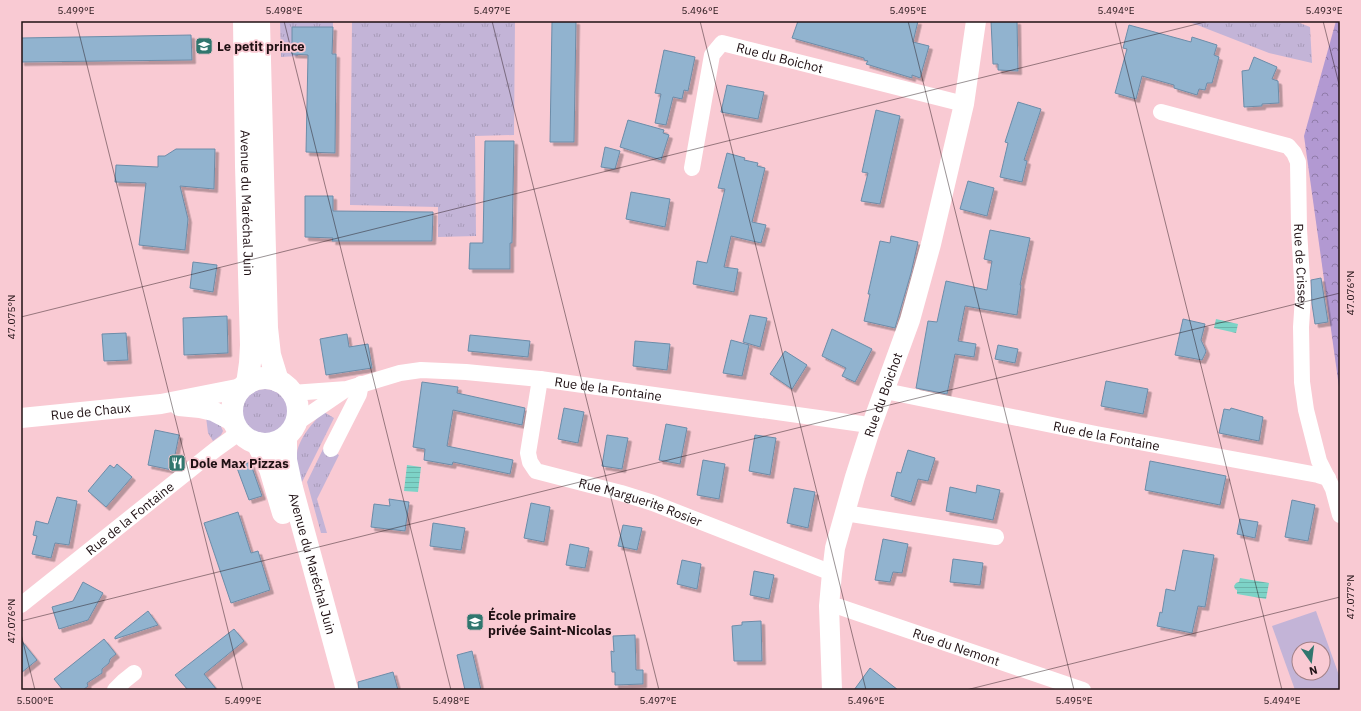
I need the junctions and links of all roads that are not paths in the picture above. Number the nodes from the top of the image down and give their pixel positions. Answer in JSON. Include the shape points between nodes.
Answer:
{"nodes":[{"id":1,"x":244,"y":21,"type":"edge"},
{"id":2,"x":259,"y":21,"type":"edge"},
{"id":3,"x":976,"y":21,"type":"edge"},
{"id":4,"x":964,"y":104,"type":"junction"},
{"id":5,"x":1161,"y":112,"type":"dead end"},
{"id":6,"x":692,"y":168,"type":"dead end"},
{"id":7,"x":540,"y":379,"type":"junction"},
{"id":8,"x":245,"y":386,"type":"junction"},
{"id":9,"x":285,"y":387,"type":"junction"},
{"id":10,"x":354,"y":387,"type":"junction"},
{"id":11,"x":885,"y":392,"type":"junction"},
{"id":12,"x":161,"y":404,"type":"junction"},
{"id":13,"x":21,"y":418,"type":"edge"},
{"id":14,"x":871,"y":428,"type":"junction"},
{"id":15,"x":291,"y":430,"type":"junction"},
{"id":16,"x":244,"y":432,"type":"junction"},
{"id":17,"x":331,"y":449,"type":"dead end"},
{"id":18,"x":1328,"y":478,"type":"junction"},
{"id":19,"x":845,"y":513,"type":"junction"},
{"id":20,"x":1340,"y":515,"type":"edge"},
{"id":21,"x":996,"y":537,"type":"dead end"},
{"id":22,"x":832,"y":573,"type":"junction"},
{"id":23,"x":21,"y":605,"type":"edge"},
{"id":24,"x":829,"y":606,"type":"junction"},
{"id":25,"x":134,"y":673,"type":"dead end"},
{"id":26,"x":115,"y":690,"type":"edge"},
{"id":27,"x":332,"y":690,"type":"edge"},
{"id":28,"x":347,"y":690,"type":"edge"},
{"id":29,"x":832,"y":690,"type":"edge"},
{"id":30,"x":1083,"y":690,"type":"edge"}],
"edges":[{"from":1,"to":8,"type":"main road","name":"Avenue du Maréchal Juin","via":[[251,345]]},
{"from":2,"to":9,"type":"main road","name":"Avenue du Maréchal Juin","via":[[267,328],[270,355]]},
{"from":3,"to":4,"type":"street","name":"Rue du Boichot"},
{"from":4,"to":6,"type":"street","name":"Rue du Boichot","via":[[722,43],[712,55]]},
{"from":4,"to":11,"type":"street","name":"Rue du Boichot","via":[[931,244],[910,320]]},
{"from":5,"to":18,"type":"street","name":"Rue de Crissey","via":[[1288,146],[1294,153],[1298,162],[1303,298],[1302,382],[1306,410],[1319,460]]},
{"from":7,"to":10,"type":"street","name":"Rue de la Fontaine","via":[[421,370],[400,373]]},
{"from":7,"to":14,"type":"street","name":"Rue de la Fontaine","via":[[855,423]]},
{"from":7,"to":22,"type":"street","name":"Rue Marguerite Rosier","via":[[528,453],[530,462],[536,470],[653,503]]},
{"from":8,"to":9,"type":"main road","via":[[255,380],[264,379]]},
{"from":8,"to":12,"type":"street","name":"Rue de Chaux"},
{"from":8,"to":16,"type":"main road","via":[[236,396],[233,406]]},
{"from":9,"to":10,"type":"street","name":"Rue de la Fontaine"},
{"from":9,"to":15,"type":"main road","via":[[298,408]]},
{"from":10,"to":15,"type":"street","name":"Rue de la Fontaine"},
{"from":10,"to":17,"type":"street","via":[[359,394]]},
{"from":11,"to":14,"type":"street","name":"Rue du Boichot"},
{"from":11,"to":18,"type":"street","name":"Rue de la Fontaine"},
{"from":12,"to":13,"type":"street","name":"Rue de Chaux"},
{"from":12,"to":16,"type":"street","name":"Rue de Chaux","via":[[213,411]]},
{"from":14,"to":19,"type":"street","name":"Rue du Boichot"},
{"from":15,"to":16,"type":"main road","via":[[279,441],[270,444]]},
{"from":15,"to":28,"type":"main road","name":"Avenue du Maréchal Juin","via":[[286,460],[292,488]]},
{"from":16,"to":23,"type":"street","name":"Rue de la Fontaine","via":[[209,455]]},
{"from":16,"to":27,"type":"main road","name":"Avenue du Maréchal Juin","via":[[270,469],[276,485]]},
{"from":18,"to":20,"type":"street","name":"Rue de Crissey"},
{"from":19,"to":21,"type":"street"},
{"from":19,"to":22,"type":"street","name":"Rue du Boichot","via":[[835,548]]},
{"from":22,"to":24,"type":"street","name":"Rue du Boichot"},
{"from":24,"to":29,"type":"street","name":"Rue du Boichot"},
{"from":24,"to":30,"type":"street","name":"Rue du Nemont","via":[[840,607]]},
{"from":25,"to":26,"type":"street"}]}
